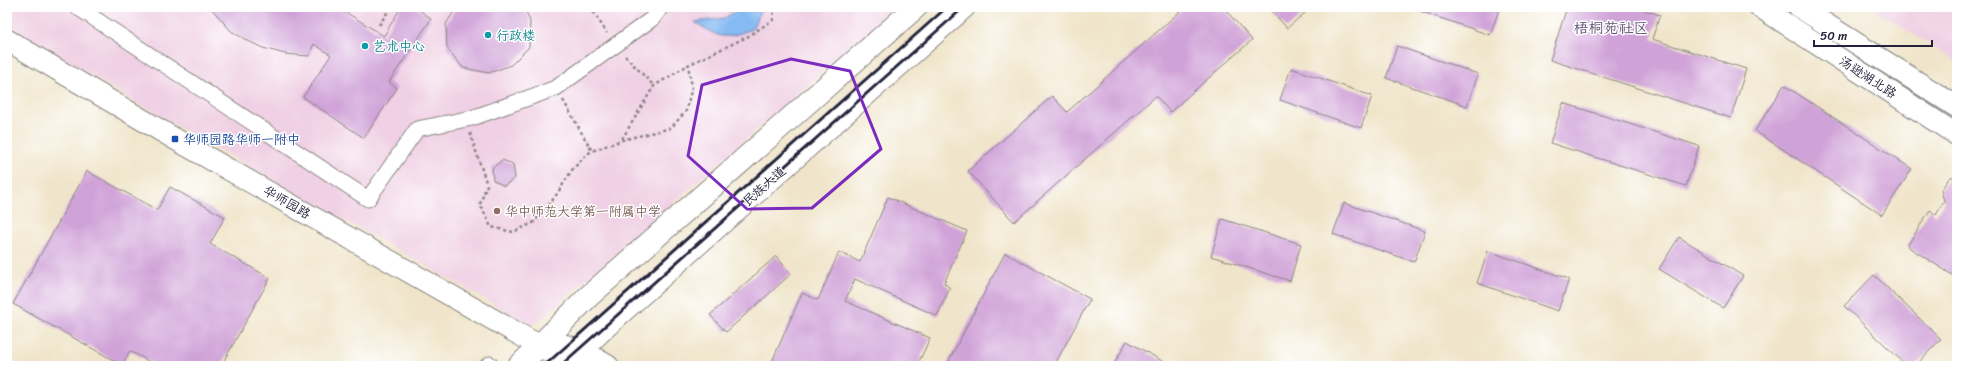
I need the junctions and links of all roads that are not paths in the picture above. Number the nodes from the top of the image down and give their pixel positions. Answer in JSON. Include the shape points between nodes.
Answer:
{"nodes":[{"id":1,"x":77,"y":7,"type":"edge"},
{"id":2,"x":662,"y":7,"type":"edge"},
{"id":3,"x":916,"y":7,"type":"edge"},
{"id":4,"x":964,"y":7,"type":"edge"},
{"id":5,"x":1760,"y":7,"type":"edge"},
{"id":6,"x":1799,"y":7,"type":"edge"},
{"id":7,"x":7,"y":40,"type":"edge"},
{"id":8,"x":1957,"y":107,"type":"edge"},
{"id":9,"x":1957,"y":135,"type":"edge"},
{"id":10,"x":544,"y":343,"type":"junction"},
{"id":11,"x":572,"y":361,"type":"edge"},
{"id":12,"x":519,"y":366,"type":"edge"},
{"id":13,"x":608,"y":366,"type":"edge"}],
"edges":[{"from":1,"to":2,"type":"street","via":[[368,199],[417,129],[472,118],[556,88],[653,18]]},
{"from":3,"to":10,"type":"main road","via":[[589,296]]},
{"from":4,"to":11,"type":"main road","name":"民族大道"},
{"from":5,"to":9,"type":"main road","name":"汤逊湖北路"},
{"from":6,"to":8,"type":"main road","name":"汤逊湖北路"},
{"from":7,"to":10,"type":"main road","name":"华师园路","via":[[175,139]]},
{"from":10,"to":11,"type":"main road","name":"华师园路"},
{"from":10,"to":12,"type":"main road"},
{"from":11,"to":13,"type":"main road","name":"华师园路"}]}
